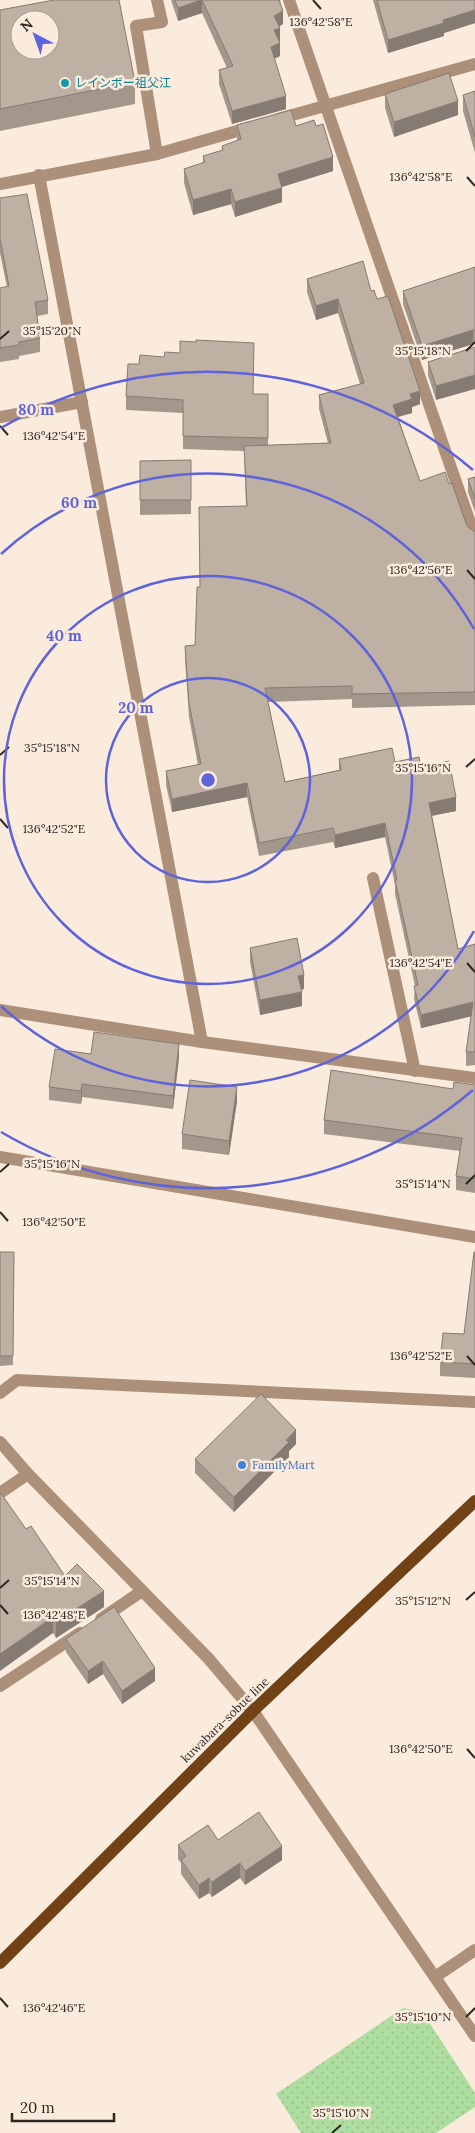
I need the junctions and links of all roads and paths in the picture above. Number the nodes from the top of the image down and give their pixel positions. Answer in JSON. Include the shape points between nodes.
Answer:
{"nodes":[{"id":1,"x":157,"y":0,"type":"edge"},
{"id":2,"x":289,"y":0,"type":"edge"},
{"id":3,"x":475,"y":64,"type":"edge"},
{"id":4,"x":327,"y":105,"type":"junction"},
{"id":5,"x":156,"y":154,"type":"junction"},
{"id":6,"x":39,"y":175,"type":"junction"},
{"id":7,"x":0,"y":184,"type":"edge"},
{"id":8,"x":82,"y":402,"type":"junction"},
{"id":9,"x":0,"y":417,"type":"edge"},
{"id":10,"x":475,"y":537,"type":"edge"},
{"id":11,"x":373,"y":878,"type":"dead end"},
{"id":12,"x":0,"y":1010,"type":"edge"},
{"id":13,"x":202,"y":1042,"type":"junction"},
{"id":14,"x":415,"y":1070,"type":"junction"},
{"id":15,"x":475,"y":1078,"type":"edge"},
{"id":16,"x":0,"y":1157,"type":"edge"},
{"id":17,"x":475,"y":1237,"type":"edge"},
{"id":18,"x":0,"y":1392,"type":"edge"},
{"id":19,"x":475,"y":1402,"type":"edge"},
{"id":20,"x":0,"y":1442,"type":"edge"},
{"id":21,"x":28,"y":1474,"type":"junction"},
{"id":22,"x":0,"y":1493,"type":"edge"},
{"id":23,"x":475,"y":1501,"type":"edge"},
{"id":24,"x":142,"y":1591,"type":"junction"},
{"id":25,"x":0,"y":1686,"type":"edge"},
{"id":26,"x":254,"y":1711,"type":"junction"},
{"id":27,"x":475,"y":1950,"type":"edge"},
{"id":28,"x":0,"y":1963,"type":"edge"},
{"id":29,"x":435,"y":1977,"type":"junction"},
{"id":30,"x":475,"y":2036,"type":"edge"}],
"edges":[{"from":1,"to":5,"type":"street","via":[[162,22],[136,26]]},
{"from":2,"to":4,"type":"street"},
{"from":3,"to":4,"type":"street"},
{"from":4,"to":5,"type":"street"},
{"from":4,"to":10,"type":"street","via":[[422,369]]},
{"from":5,"to":6,"type":"street"},
{"from":6,"to":7,"type":"street"},
{"from":6,"to":8,"type":"street"},
{"from":8,"to":9,"type":"street"},
{"from":8,"to":13,"type":"street"},
{"from":11,"to":14,"type":"street"},
{"from":12,"to":13,"type":"street"},
{"from":13,"to":14,"type":"street"},
{"from":14,"to":15,"type":"street"},
{"from":16,"to":17,"type":"street"},
{"from":18,"to":19,"type":"street","via":[[17,1380]]},
{"from":20,"to":21,"type":"street"},
{"from":21,"to":22,"type":"street"},
{"from":21,"to":24,"type":"street"},
{"from":23,"to":26,"type":"main road","name":"kuwabara-sobue line"},
{"from":24,"to":25,"type":"street"},
{"from":24,"to":26,"type":"street","via":[[208,1658]]},
{"from":26,"to":28,"type":"main road","name":"kuwabara-sobue line"},
{"from":26,"to":29,"type":"street"},
{"from":27,"to":29,"type":"street"},
{"from":29,"to":30,"type":"street"}]}
